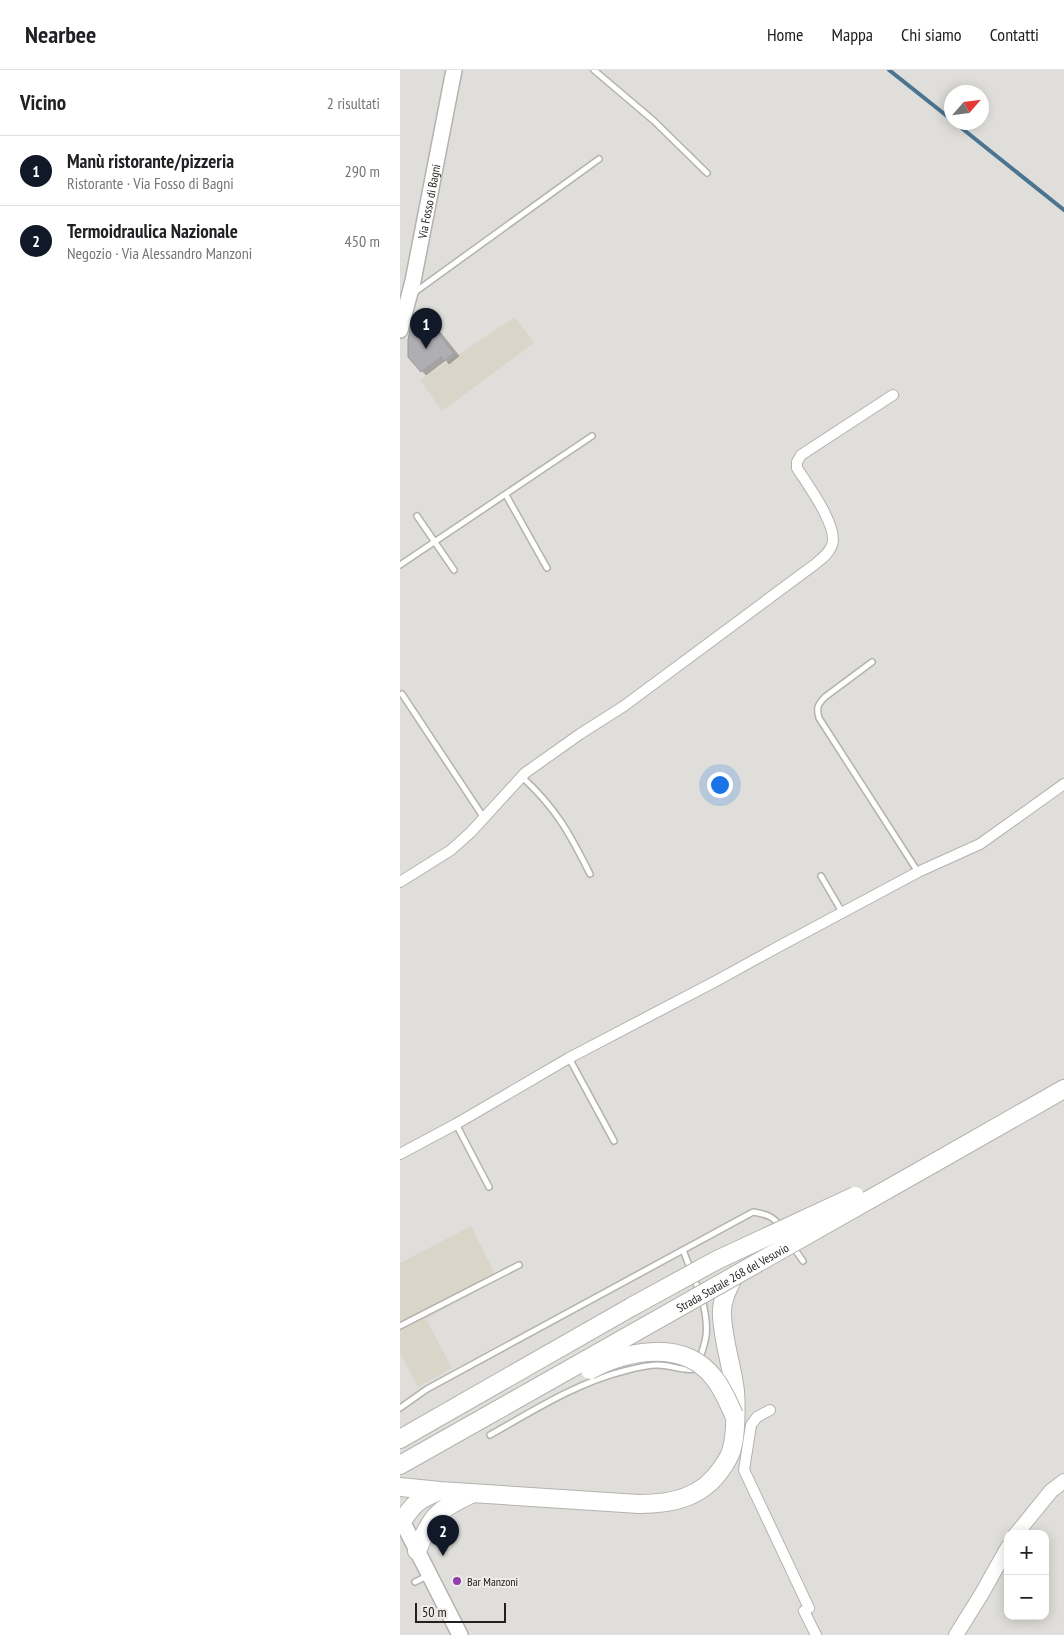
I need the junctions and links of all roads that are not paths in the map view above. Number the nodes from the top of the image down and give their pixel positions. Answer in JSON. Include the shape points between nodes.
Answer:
{"nodes":[{"id":1,"x":454,"y":70,"type":"edge"},
{"id":2,"x":594,"y":70,"type":"edge"},
{"id":3,"x":599,"y":160,"type":"dead end"},
{"id":4,"x":707,"y":173,"type":"dead end"},
{"id":5,"x":410,"y":295,"type":"junction"},
{"id":6,"x":400,"y":330,"type":"edge"},
{"id":7,"x":893,"y":395,"type":"dead end"},
{"id":8,"x":592,"y":436,"type":"dead end"},
{"id":9,"x":506,"y":495,"type":"junction"},
{"id":10,"x":417,"y":516,"type":"dead end"},
{"id":11,"x":435,"y":542,"type":"junction"},
{"id":12,"x":400,"y":565,"type":"edge"},
{"id":13,"x":547,"y":568,"type":"dead end"},
{"id":14,"x":454,"y":570,"type":"dead end"},
{"id":15,"x":872,"y":662,"type":"dead end"},
{"id":16,"x":402,"y":694,"type":"dead end"},
{"id":17,"x":522,"y":776,"type":"junction"},
{"id":18,"x":1064,"y":784,"type":"edge"},
{"id":19,"x":484,"y":818,"type":"junction"},
{"id":20,"x":918,"y":872,"type":"junction"},
{"id":21,"x":590,"y":874,"type":"dead end"},
{"id":22,"x":821,"y":876,"type":"dead end"},
{"id":23,"x":400,"y":882,"type":"edge"},
{"id":24,"x":843,"y":913,"type":"junction"},
{"id":25,"x":570,"y":1058,"type":"junction"},
{"id":26,"x":1064,"y":1090,"type":"edge"},
{"id":27,"x":456,"y":1124,"type":"junction"},
{"id":28,"x":614,"y":1141,"type":"dead end"},
{"id":29,"x":400,"y":1154,"type":"edge"},
{"id":30,"x":934,"y":1163,"type":"junction"},
{"id":31,"x":489,"y":1187,"type":"dead end"},
{"id":32,"x":683,"y":1250,"type":"junction"},
{"id":33,"x":803,"y":1262,"type":"dead end"},
{"id":34,"x":519,"y":1265,"type":"dead end"},
{"id":35,"x":734,"y":1276,"type":"junction"},
{"id":36,"x":400,"y":1326,"type":"edge"},
{"id":37,"x":400,"y":1408,"type":"edge"},
{"id":38,"x":770,"y":1410,"type":"dead end"},
{"id":39,"x":734,"y":1415,"type":"junction"},
{"id":40,"x":485,"y":1417,"type":"junction"},
{"id":41,"x":490,"y":1435,"type":"dead end"},
{"id":42,"x":400,"y":1438,"type":"edge"},
{"id":43,"x":400,"y":1465,"type":"edge"},
{"id":44,"x":1064,"y":1482,"type":"edge"},
{"id":45,"x":400,"y":1487,"type":"edge"},
{"id":46,"x":440,"y":1491,"type":"junction"},
{"id":47,"x":473,"y":1493,"type":"junction"},
{"id":48,"x":434,"y":1515,"type":"junction"},
{"id":49,"x":402,"y":1526,"type":"edge"},
{"id":50,"x":1019,"y":1530,"type":"edge"},
{"id":51,"x":417,"y":1551,"type":"junction"},
{"id":52,"x":1004,"y":1554,"type":"edge"},
{"id":53,"x":429,"y":1574,"type":"junction"},
{"id":54,"x":415,"y":1582,"type":"dead end"},
{"id":55,"x":460,"y":1635,"type":"edge"},
{"id":56,"x":816,"y":1635,"type":"edge"},
{"id":57,"x":956,"y":1635,"type":"edge"}],
"edges":[{"from":1,"to":5,"type":"main road","name":"Via Fosso di Bagni"},
{"from":2,"to":4,"type":"lane","via":[[654,121]]},
{"from":3,"to":5,"type":"lane"},
{"from":5,"to":6,"type":"main road","name":"Via Fosso di Bagni"},
{"from":7,"to":17,"type":"street","via":[[801,455],[797,462],[797,468],[832,530],[833,544],[828,552],[624,706]]},
{"from":8,"to":9,"type":"lane"},
{"from":9,"to":11,"type":"lane"},
{"from":9,"to":13,"type":"lane"},
{"from":10,"to":11,"type":"lane"},
{"from":11,"to":12,"type":"lane"},
{"from":11,"to":14,"type":"lane"},
{"from":15,"to":20,"type":"lane","via":[[825,697],[816,710]]},
{"from":16,"to":19,"type":"lane"},
{"from":17,"to":19,"type":"street"},
{"from":17,"to":21,"type":"lane","via":[[558,816]]},
{"from":18,"to":20,"type":"street","via":[[980,844]]},
{"from":19,"to":23,"type":"street","via":[[450,850]]},
{"from":20,"to":24,"type":"street"},
{"from":22,"to":24,"type":"lane"},
{"from":24,"to":25,"type":"street"},
{"from":25,"to":27,"type":"street"},
{"from":25,"to":28,"type":"lane"},
{"from":26,"to":30,"type":"highway","name":"Strada Statale 268 del Vesuvio"},
{"from":27,"to":29,"type":"street"},
{"from":27,"to":31,"type":"lane"},
{"from":30,"to":35,"type":"highway","name":"Strada Statale 268 del Vesuvio","bridge":true},
{"from":30,"to":42,"type":"highway","bridge":true,"via":[[889,1180],[726,1256]]},
{"from":32,"to":33,"type":"lane","via":[[754,1212],[767,1214],[776,1220]]},
{"from":32,"to":37,"type":"lane","via":[[427,1389]]},
{"from":32,"to":41,"type":"lane","via":[[706,1314],[707,1340],[696,1369],[690,1371],[677,1366],[657,1365],[624,1371],[558,1397]]},
{"from":34,"to":36,"type":"lane"},
{"from":35,"to":39,"type":"highway","bridge":true,"via":[[725,1294],[722,1314],[735,1391]]},
{"from":35,"to":40,"type":"highway","name":"Strada Statale 268 del Vesuvio","bridge":true},
{"from":38,"to":56,"type":"street","via":[[751,1425],[744,1470],[809,1608],[804,1611]]},
{"from":39,"to":40,"type":"highway","bridge":true,"via":[[723,1391],[702,1365],[674,1353],[660,1351],[608,1361],[529,1400]]},
{"from":39,"to":47,"type":"highway","via":[[732,1449],[725,1464],[709,1484],[682,1500],[654,1504]]},
{"from":40,"to":43,"type":"highway","name":"Strada Statale 268 del Vesuvio"},
{"from":44,"to":50,"type":"street","via":[[1051,1491]]},
{"from":45,"to":46,"type":"highway"},
{"from":46,"to":47,"type":"highway"},
{"from":46,"to":49,"type":"highway","via":[[414,1504]]},
{"from":47,"to":48,"type":"highway"},
{"from":48,"to":49,"type":"highway"},
{"from":48,"to":51,"type":"highway"},
{"from":49,"to":51,"type":"main road"},
{"from":51,"to":53,"type":"main road"},
{"from":52,"to":57,"type":"street"},
{"from":53,"to":54,"type":"lane"},
{"from":53,"to":55,"type":"main road"}]}
